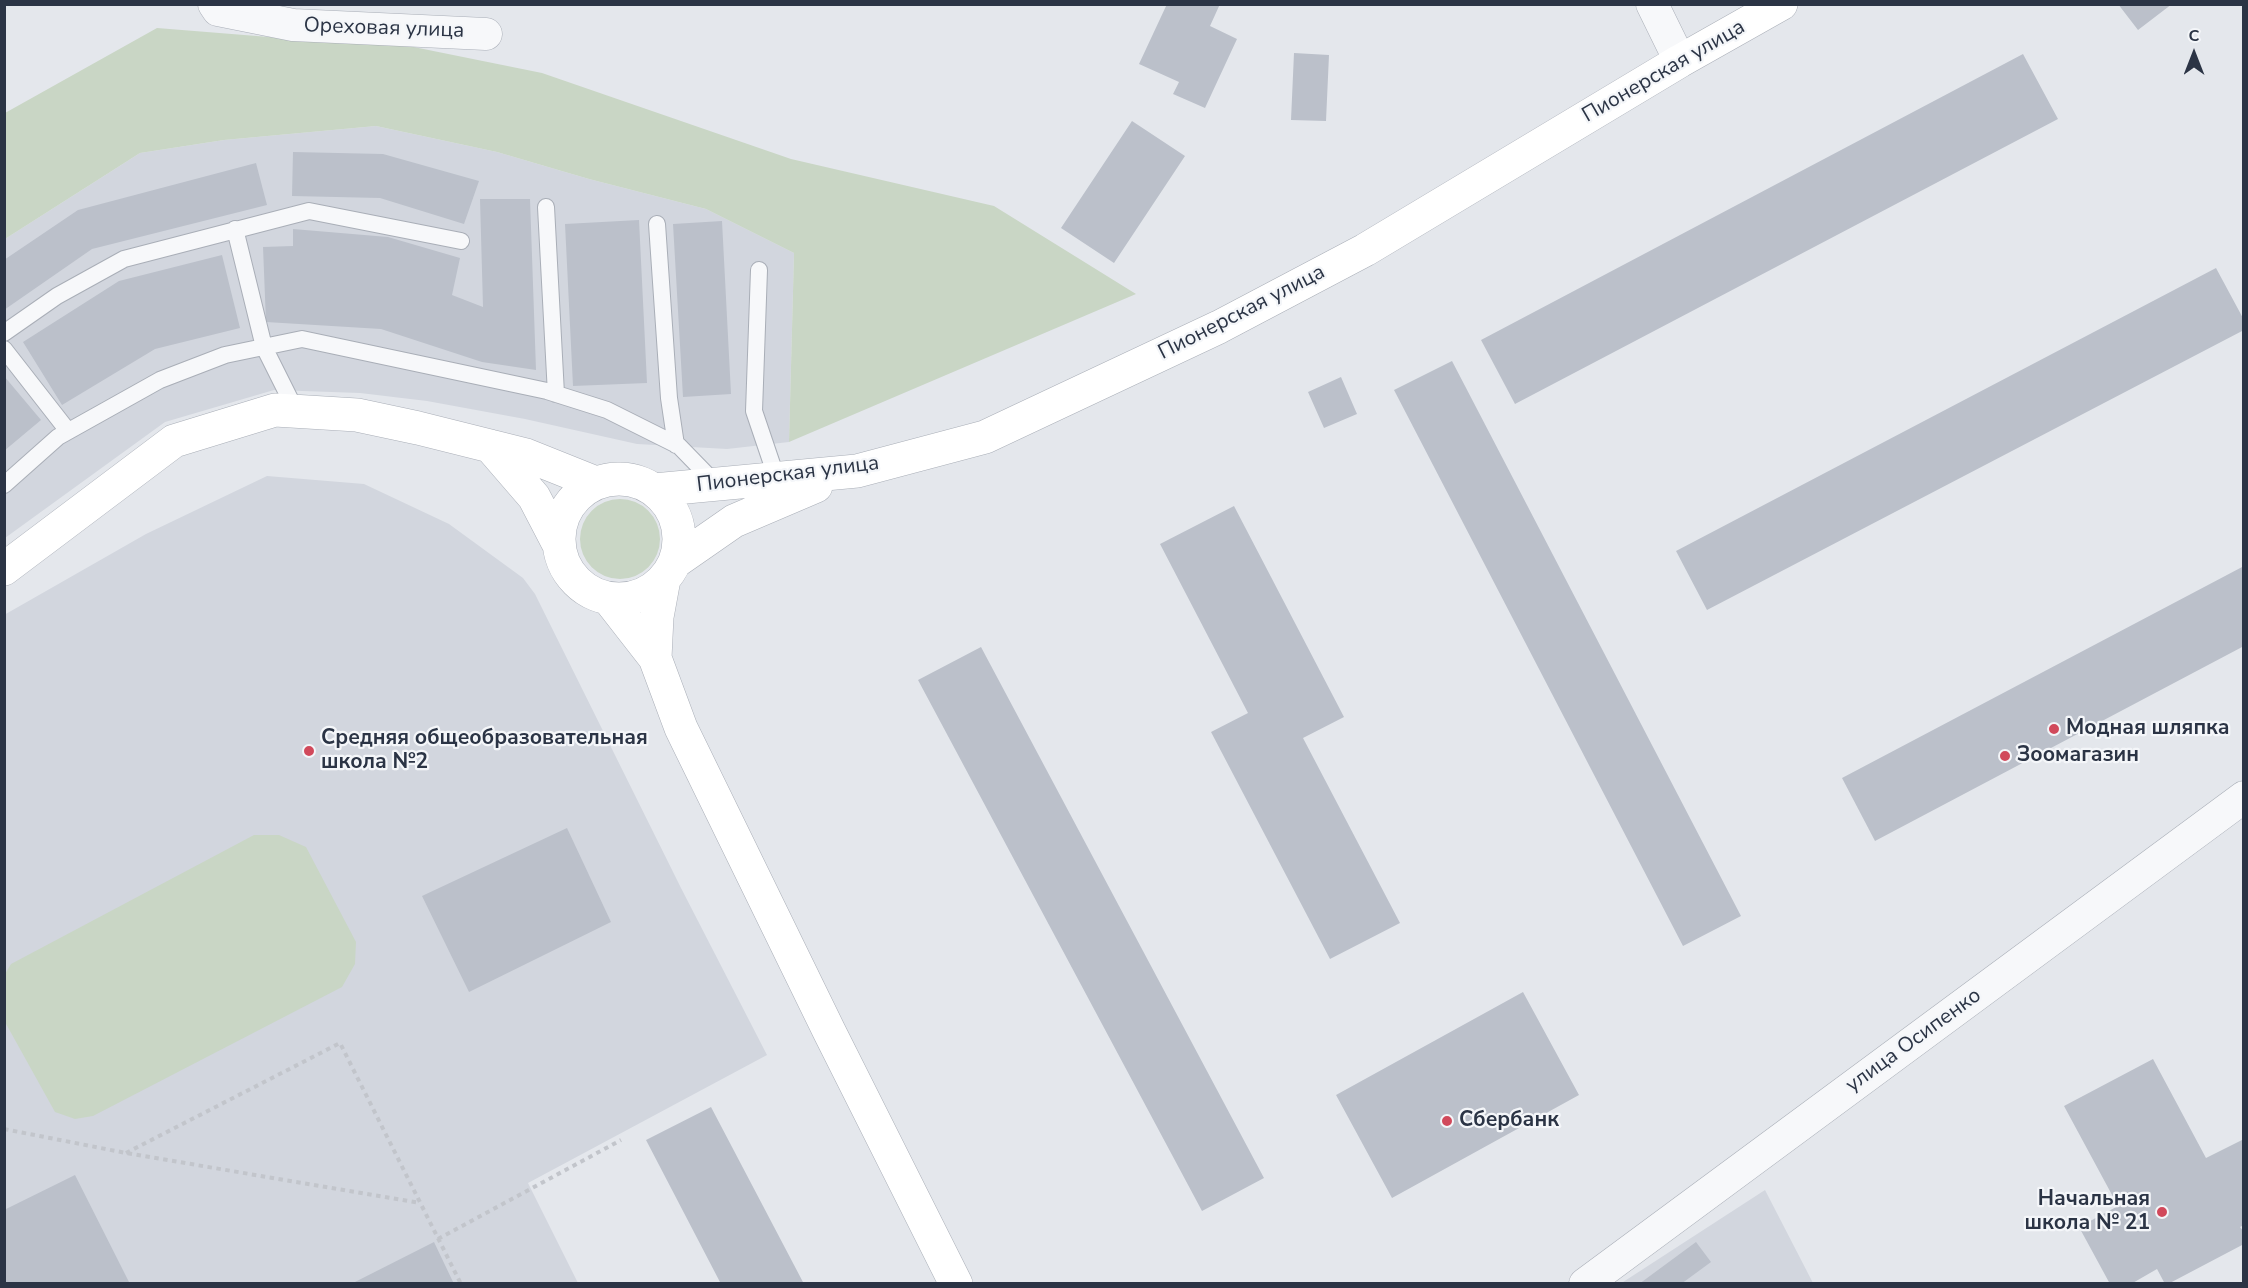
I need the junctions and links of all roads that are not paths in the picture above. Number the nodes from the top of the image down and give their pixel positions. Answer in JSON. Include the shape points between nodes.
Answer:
{"nodes":[{"id":1,"x":214,"y":4,"type":"edge"},
{"id":2,"x":1652,"y":4,"type":"edge"},
{"id":3,"x":1781,"y":4,"type":"edge"},
{"id":4,"x":486,"y":34,"type":"dead end"},
{"id":5,"x":1680,"y":61,"type":"junction"},
{"id":6,"x":546,"y":207,"type":"dead end"},
{"id":7,"x":657,"y":224,"type":"dead end"},
{"id":8,"x":235,"y":230,"type":"junction"},
{"id":9,"x":461,"y":241,"type":"dead end"},
{"id":10,"x":759,"y":270,"type":"dead end"},
{"id":11,"x":4,"y":333,"type":"edge"},
{"id":12,"x":264,"y":347,"type":"junction"},
{"id":13,"x":4,"y":349,"type":"edge"},
{"id":14,"x":556,"y":394,"type":"junction"},
{"id":15,"x":296,"y":411,"type":"junction"},
{"id":16,"x":68,"y":431,"type":"junction"},
{"id":17,"x":490,"y":446,"type":"junction"},
{"id":18,"x":676,"y":446,"type":"junction"},
{"id":19,"x":857,"y":471,"type":"junction"},
{"id":20,"x":777,"y":479,"type":"junction"},
{"id":21,"x":596,"y":483,"type":"junction"},
{"id":22,"x":4,"y":485,"type":"edge"},
{"id":23,"x":717,"y":485,"type":"junction"},
{"id":24,"x":654,"y":490,"type":"junction"},
{"id":25,"x":559,"y":545,"type":"junction"},
{"id":26,"x":4,"y":569,"type":"edge"},
{"id":27,"x":670,"y":571,"type":"junction"},
{"id":28,"x":609,"y":599,"type":"junction"},
{"id":29,"x":655,"y":658,"type":"junction"},
{"id":30,"x":2244,"y":797,"type":"edge"},
{"id":31,"x":956,"y":1284,"type":"edge"},
{"id":32,"x":1585,"y":1284,"type":"edge"}],
"edges":[{"from":1,"to":4,"type":"street","name":"Ореховая улица","via":[[218,10],[293,25]]},
{"from":2,"to":5,"type":"street"},
{"from":3,"to":5,"type":"main road","name":"Пионерская улица"},
{"from":5,"to":19,"type":"main road","name":"Пионерская улица","via":[[1365,250],[1219,327],[985,437]]},
{"from":6,"to":14,"type":"lane"},
{"from":7,"to":18,"type":"lane"},
{"from":8,"to":9,"type":"lane","via":[[309,211]]},
{"from":8,"to":11,"type":"lane","via":[[124,259],[57,296]]},
{"from":8,"to":12,"type":"lane"},
{"from":10,"to":20,"type":"lane","via":[[754,411]]},
{"from":12,"to":14,"type":"lane","via":[[302,339]]},
{"from":12,"to":15,"type":"lane"},
{"from":12,"to":16,"type":"lane","via":[[225,355],[160,380]]},
{"from":13,"to":16,"type":"lane"},
{"from":14,"to":18,"type":"lane","via":[[607,410]]},
{"from":15,"to":17,"type":"main road","via":[[357,415]]},
{"from":15,"to":26,"type":"main road","via":[[274,410],[174,441]]},
{"from":16,"to":22,"type":"lane"},
{"from":17,"to":21,"type":"main road","via":[[526,455]]},
{"from":17,"to":25,"type":"main road","via":[[534,497]]},
{"from":18,"to":23,"type":"lane"},
{"from":19,"to":20,"type":"main road","name":"Пионерская улица"},
{"from":19,"to":27,"type":"main road","via":[[734,521]]},
{"from":20,"to":23,"type":"main road","name":"Пионерская улица"},
{"from":21,"to":24,"type":"main road","via":[[615,479],[635,481]]},
{"from":21,"to":25,"type":"main road","via":[[567,508],[560,526]]},
{"from":23,"to":24,"type":"main road","name":"Пионерская улица"},
{"from":24,"to":27,"type":"main road","via":[[677,523],[680,542]]},
{"from":25,"to":28,"type":"main road","via":[[564,564],[575,580],[590,592]]},
{"from":27,"to":28,"type":"main road","via":[[648,592],[629,599]]},
{"from":27,"to":29,"type":"main road","via":[[657,617]]},
{"from":28,"to":29,"type":"main road"},
{"from":29,"to":31,"type":"main road","via":[[681,728]]},
{"from":30,"to":32,"type":"street","name":"улица Осипенко"}]}
